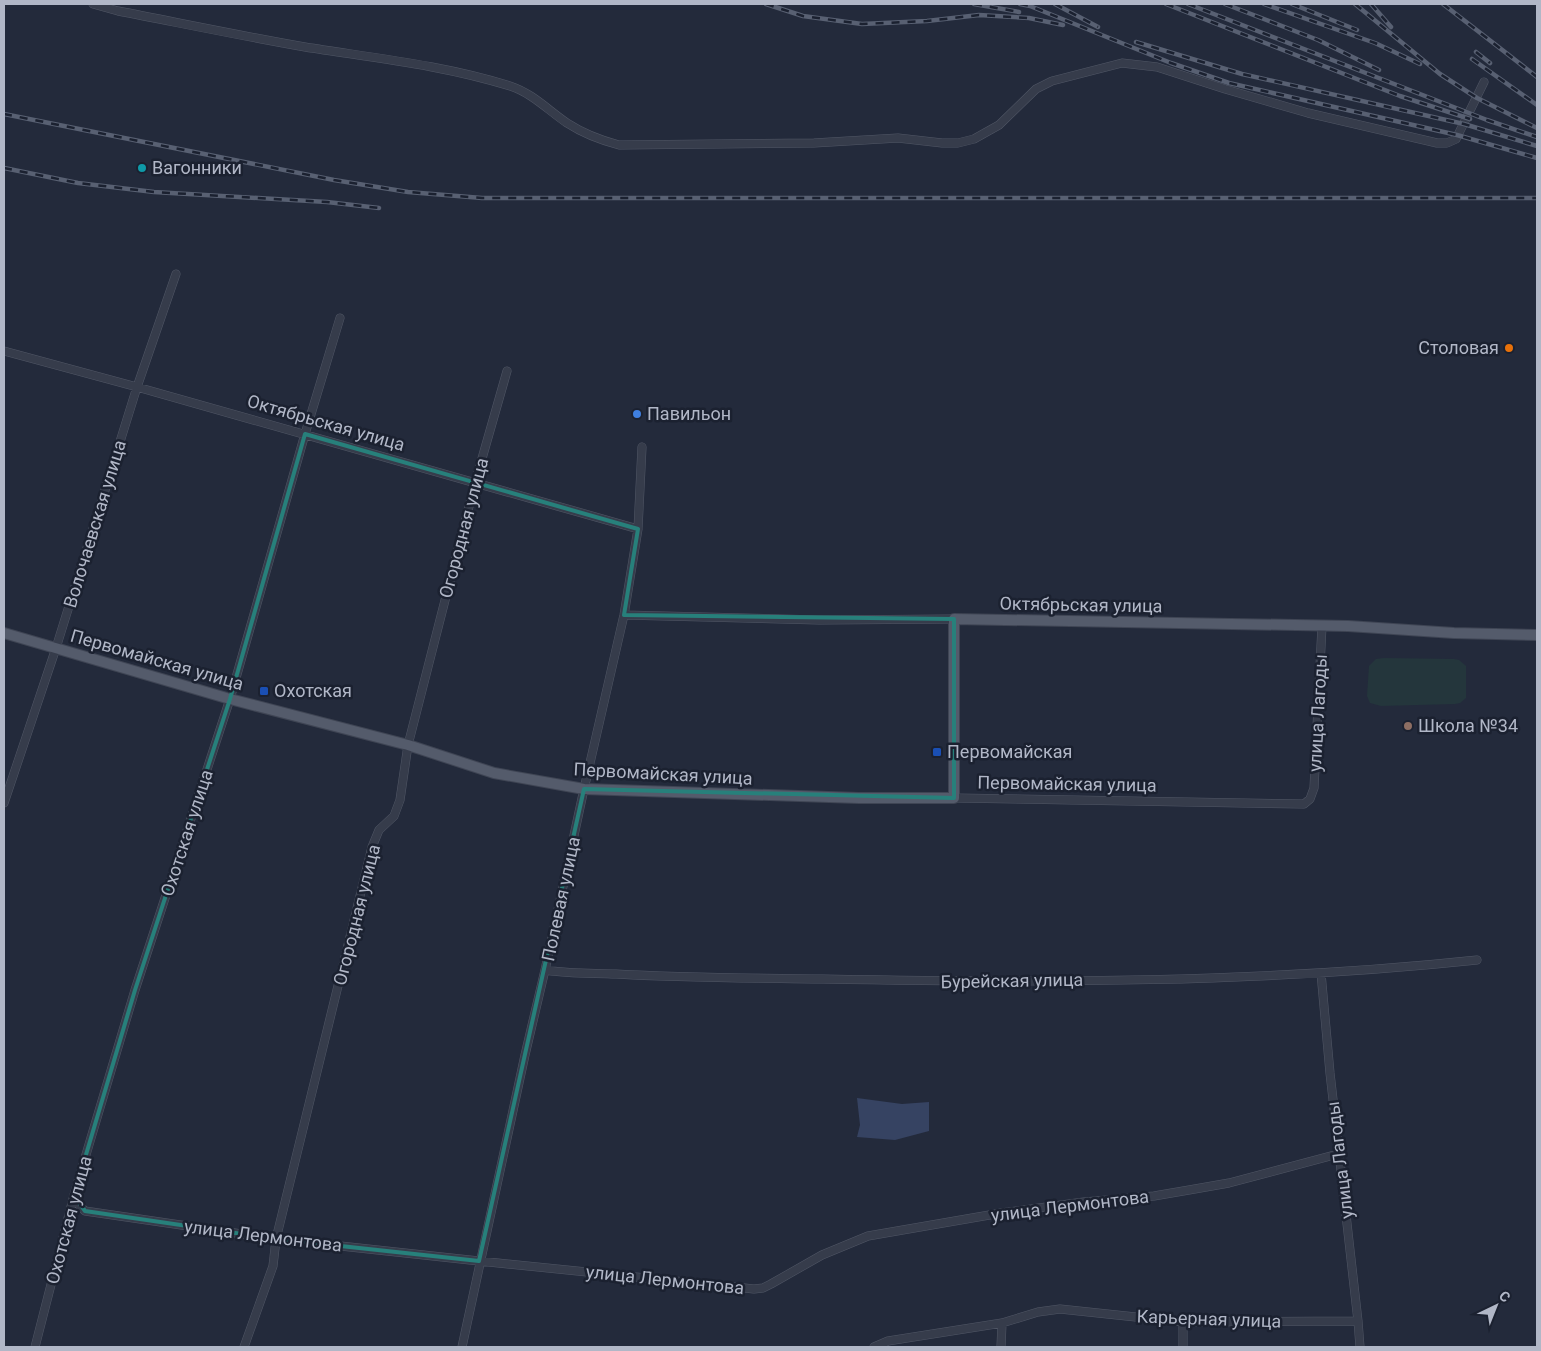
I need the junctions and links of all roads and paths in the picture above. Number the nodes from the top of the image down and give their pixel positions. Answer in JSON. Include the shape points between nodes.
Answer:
{"nodes":[{"id":1,"x":93,"y":4,"type":"edge"},
{"id":2,"x":1484,"y":82,"type":"dead end"},
{"id":3,"x":176,"y":274,"type":"dead end"},
{"id":4,"x":340,"y":318,"type":"dead end"},
{"id":5,"x":4,"y":351,"type":"edge"},
{"id":6,"x":507,"y":371,"type":"dead end"},
{"id":7,"x":138,"y":387,"type":"junction"},
{"id":8,"x":305,"y":434,"type":"junction"},
{"id":9,"x":642,"y":447,"type":"dead end"},
{"id":10,"x":475,"y":483,"type":"junction"},
{"id":11,"x":638,"y":529,"type":"junction"},
{"id":12,"x":624,"y":615,"type":"junction"},
{"id":13,"x":954,"y":619,"type":"junction"},
{"id":14,"x":1322,"y":626,"type":"junction"},
{"id":15,"x":4,"y":633,"type":"edge"},
{"id":16,"x":1537,"y":635,"type":"edge"},
{"id":17,"x":56,"y":648,"type":"junction"},
{"id":18,"x":230,"y":698,"type":"junction"},
{"id":19,"x":408,"y":745,"type":"junction"},
{"id":20,"x":584,"y":789,"type":"junction"},
{"id":21,"x":954,"y":798,"type":"junction"},
{"id":22,"x":1310,"y":800,"type":"joint"},
{"id":23,"x":4,"y":803,"type":"edge"},
{"id":24,"x":1477,"y":960,"type":"dead end"},
{"id":25,"x":546,"y":970,"type":"junction"},
{"id":26,"x":1321,"y":974,"type":"junction"},
{"id":27,"x":1338,"y":1154,"type":"junction"},
{"id":28,"x":74,"y":1195,"type":"junction"},
{"id":29,"x":276,"y":1239,"type":"junction"},
{"id":30,"x":479,"y":1261,"type":"junction"},
{"id":31,"x":1358,"y":1321,"type":"junction"},
{"id":32,"x":1183,"y":1322,"type":"junction"},
{"id":33,"x":1002,"y":1323,"type":"junction"},
{"id":34,"x":35,"y":1347,"type":"edge"},
{"id":35,"x":244,"y":1347,"type":"edge"},
{"id":36,"x":462,"y":1347,"type":"edge"},
{"id":37,"x":874,"y":1347,"type":"edge"},
{"id":38,"x":1001,"y":1347,"type":"edge"},
{"id":39,"x":1183,"y":1347,"type":"edge"},
{"id":40,"x":1360,"y":1347,"type":"edge"}],
"edges":[{"from":1,"to":2,"type":"street","via":[[127,13],[474,76],[513,87],[534,97],[589,136],[619,145],[814,143],[898,138],[958,143],[974,139],[999,125],[1036,89],[1052,81],[1122,63],[1157,67],[1308,113],[1447,143],[1456,139]]},
{"from":3,"to":7,"type":"street","name":"Волочаевская улица"},
{"from":4,"to":8,"type":"street","name":"Охотская улица"},
{"from":5,"to":7,"type":"street","name":"Октябрьская улица"},
{"from":6,"to":10,"type":"street","name":"Огородная улица"},
{"from":7,"to":8,"type":"street","name":"Октябрьская улица"},
{"from":7,"to":17,"type":"street","name":"Волочаевская улица"},
{"from":8,"to":10,"type":"street","name":"Октябрьская улица"},
{"from":8,"to":18,"type":"street","name":"Охотская улица"},
{"from":9,"to":11,"type":"street","name":"Полевая улица"},
{"from":10,"to":11,"type":"street","name":"Октябрьская улица"},
{"from":10,"to":19,"type":"street","name":"Огородная улица"},
{"from":11,"to":12,"type":"street","name":"Полевая улица"},
{"from":12,"to":13,"type":"street","name":"Октябрьская улица","via":[[819,620]]},
{"from":12,"to":20,"type":"street","name":"Полевая улица"},
{"from":13,"to":14,"type":"main road","name":"Октябрьская улица"},
{"from":13,"to":21,"type":"main road"},
{"from":14,"to":16,"type":"main road","name":"Октябрьская улица"},
{"from":14,"to":22,"type":"street","name":"улица Лагоды","via":[[1314,788]]},
{"from":15,"to":17,"type":"main road","name":"Первомайская улица"},
{"from":17,"to":18,"type":"main road","name":"Первомайская улица"},
{"from":17,"to":23,"type":"street","name":"Волочаевская улица"},
{"from":18,"to":19,"type":"main road","name":"Первомайская улица"},
{"from":18,"to":28,"type":"street","name":"Охотская улица","via":[[135,990]]},
{"from":19,"to":20,"type":"main road","name":"Первомайская улица","via":[[494,773]]},
{"from":19,"to":29,"type":"street","name":"Огородная улица","via":[[400,800],[394,816],[379,830],[372,847]]},
{"from":20,"to":21,"type":"main road","name":"Первомайская улица"},
{"from":20,"to":25,"type":"street","name":"Полевая улица"},
{"from":21,"to":22,"type":"street","name":"Первомайская улица","via":[[1304,804]]},
{"from":24,"to":26,"type":"street","name":"Бурейская улица"},
{"from":25,"to":26,"type":"street","name":"Бурейская улица","via":[[654,976],[954,982]]},
{"from":25,"to":30,"type":"street","name":"Полевая улица"},
{"from":26,"to":27,"type":"street","name":"улица Лагоды"},
{"from":27,"to":30,"type":"street","name":"улица Лермонтова","via":[[1197,1189],[1001,1213],[868,1236],[822,1255],[771,1284],[754,1289]]},
{"from":27,"to":31,"type":"street","name":"улица Лагоды"},
{"from":28,"to":29,"type":"street","name":"улица Лермонтова","via":[[85,1211]]},
{"from":28,"to":34,"type":"street","name":"Охотская улица"},
{"from":29,"to":30,"type":"street","name":"улица Лермонтова"},
{"from":29,"to":35,"type":"street","name":"Огородная улица","via":[[274,1266]]},
{"from":30,"to":36,"type":"street","name":"Полевая улица"},
{"from":31,"to":32,"type":"street","name":"Карьерная улица"},
{"from":31,"to":40,"type":"street","name":"улица Лагоды"},
{"from":32,"to":33,"type":"street","name":"Карьерная улица","via":[[1060,1309]]},
{"from":32,"to":39,"type":"street"},
{"from":33,"to":37,"type":"street","name":"Карьерная улица","via":[[888,1341]]},
{"from":33,"to":38,"type":"street"}]}
